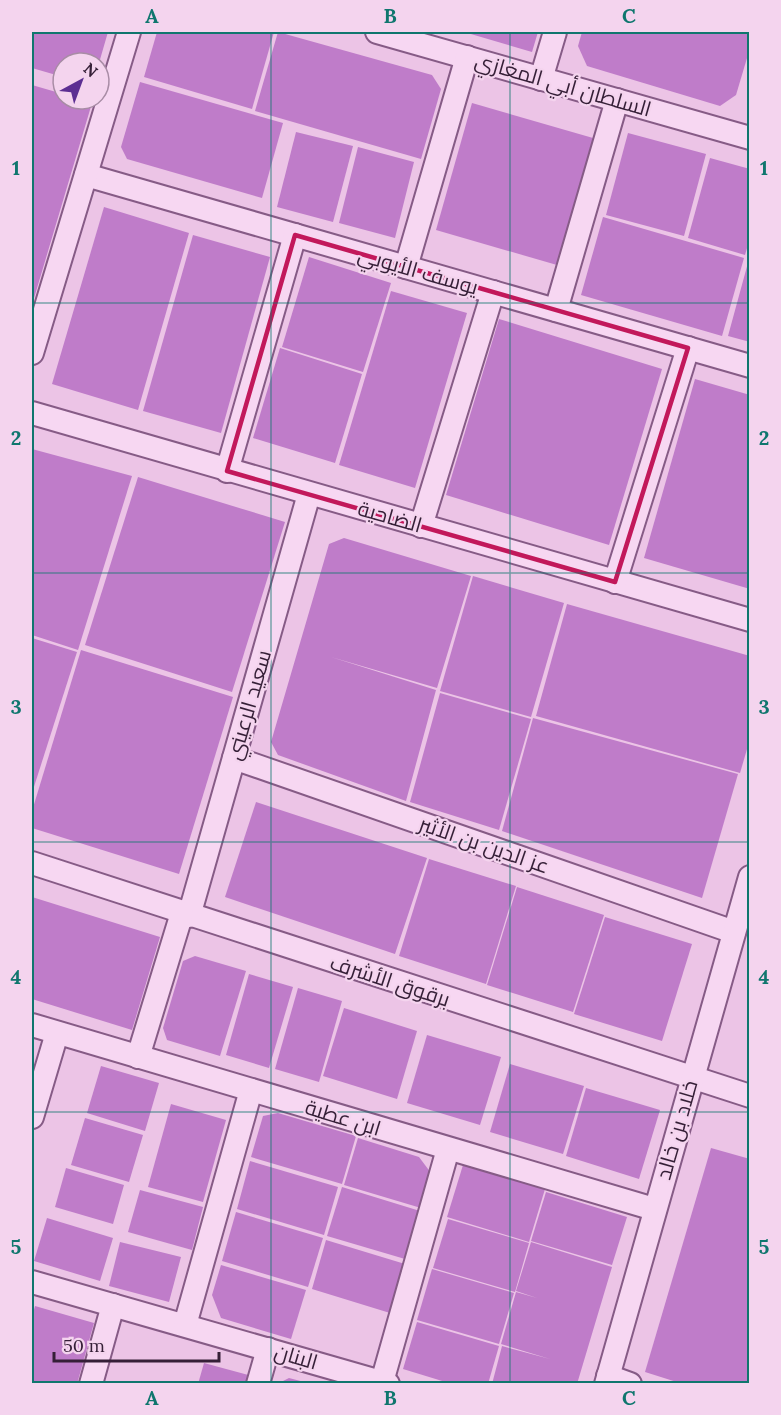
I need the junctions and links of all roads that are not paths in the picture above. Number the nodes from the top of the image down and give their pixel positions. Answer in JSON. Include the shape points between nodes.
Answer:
{"nodes":[{"id":1,"x":129,"y":32,"type":"edge"},
{"id":2,"x":377,"y":32,"type":"edge"},
{"id":3,"x":555,"y":32,"type":"edge"},
{"id":4,"x":467,"y":57,"type":"junction"},
{"id":5,"x":541,"y":79,"type":"junction"},
{"id":6,"x":617,"y":100,"type":"junction"},
{"id":7,"x":748,"y":131,"type":"edge"},
{"id":8,"x":86,"y":175,"type":"junction"},
{"id":9,"x":294,"y":235,"type":"junction"},
{"id":10,"x":406,"y":267,"type":"junction"},
{"id":11,"x":493,"y":292,"type":"junction"},
{"id":12,"x":556,"y":310,"type":"junction"},
{"id":13,"x":688,"y":348,"type":"junction"},
{"id":14,"x":32,"y":353,"type":"edge"},
{"id":15,"x":750,"y":366,"type":"edge"},
{"id":16,"x":32,"y":413,"type":"edge"},
{"id":17,"x":227,"y":471,"type":"junction"},
{"id":18,"x":309,"y":494,"type":"junction"},
{"id":19,"x":421,"y":526,"type":"junction"},
{"id":20,"x":615,"y":582,"type":"junction"},
{"id":21,"x":750,"y":620,"type":"edge"},
{"id":22,"x":234,"y":758,"type":"junction"},
{"id":23,"x":32,"y":864,"type":"edge"},
{"id":24,"x":750,"y":877,"type":"edge"},
{"id":25,"x":186,"y":915,"type":"junction"},
{"id":26,"x":734,"y":932,"type":"junction"},
{"id":27,"x":32,"y":1025,"type":"edge"},
{"id":28,"x":57,"y":1033,"type":"junction"},
{"id":29,"x":138,"y":1057,"type":"junction"},
{"id":30,"x":692,"y":1078,"type":"junction"},
{"id":31,"x":251,"y":1090,"type":"junction"},
{"id":32,"x":750,"y":1096,"type":"edge"},
{"id":33,"x":32,"y":1117,"type":"edge"},
{"id":34,"x":448,"y":1149,"type":"junction"},
{"id":35,"x":654,"y":1209,"type":"junction"},
{"id":36,"x":32,"y":1282,"type":"edge"},
{"id":37,"x":113,"y":1305,"type":"junction"},
{"id":38,"x":185,"y":1325,"type":"junction"},
{"id":39,"x":268,"y":1349,"type":"junction"},
{"id":40,"x":607,"y":1380,"type":"edge"},
{"id":41,"x":91,"y":1383,"type":"edge"},
{"id":42,"x":258,"y":1383,"type":"edge"},
{"id":43,"x":385,"y":1383,"type":"edge"},
{"id":44,"x":630,"y":1383,"type":"edge"}],
"edges":[{"from":1,"to":8,"type":"street"},
{"from":2,"to":4,"type":"street","name":"السلطان أبي المغازي"},
{"from":3,"to":5,"type":"street"},
{"from":4,"to":5,"type":"street","name":"السلطان أبي المغازي"},
{"from":4,"to":10,"type":"street"},
{"from":5,"to":6,"type":"street","name":"السلطان أبي المغازي"},
{"from":6,"to":7,"type":"street","name":"السلطان أبي المغازي"},
{"from":6,"to":12,"type":"street"},
{"from":8,"to":9,"type":"street","name":"يوسف الأيوبي"},
{"from":8,"to":14,"type":"street"},
{"from":9,"to":10,"type":"street","name":"يوسف الأيوبي"},
{"from":9,"to":17,"type":"street"},
{"from":10,"to":11,"type":"street","name":"يوسف الأيوبي"},
{"from":11,"to":12,"type":"street","name":"يوسف الأيوبي"},
{"from":11,"to":19,"type":"street"},
{"from":12,"to":13,"type":"street","name":"يوسف الأيوبي"},
{"from":13,"to":15,"type":"street","name":"يوسف الأيوبي"},
{"from":13,"to":20,"type":"street"},
{"from":16,"to":17,"type":"street","name":"الضاحية"},
{"from":17,"to":18,"type":"street","name":"الضاحية"},
{"from":18,"to":19,"type":"street","name":"الضاحية"},
{"from":18,"to":22,"type":"street","name":"سعيد الرعيني"},
{"from":19,"to":20,"type":"street","name":"الضاحية"},
{"from":20,"to":21,"type":"street","name":"الضاحية"},
{"from":22,"to":25,"type":"street","name":"سعيد الرعيني"},
{"from":22,"to":26,"type":"street","name":"عز الدين بن الأثير"},
{"from":23,"to":25,"type":"street","name":"برقوق الأشرف"},
{"from":24,"to":26,"type":"street","name":"خلاد بن خالد"},
{"from":25,"to":29,"type":"street","name":"سعيد الرعيني"},
{"from":25,"to":30,"type":"street","name":"برقوق الأشرف"},
{"from":26,"to":30,"type":"street","name":"خلاد بن خالد"},
{"from":27,"to":28,"type":"street","name":"ابن عطية"},
{"from":28,"to":29,"type":"street","name":"ابن عطية"},
{"from":28,"to":33,"type":"street"},
{"from":29,"to":31,"type":"street","name":"ابن عطية"},
{"from":30,"to":32,"type":"street","name":"برقوق الأشرف"},
{"from":30,"to":35,"type":"street","name":"خلاد بن خالد"},
{"from":31,"to":34,"type":"street","name":"ابن عطية"},
{"from":31,"to":38,"type":"street"},
{"from":34,"to":35,"type":"street","name":"ابن عطية"},
{"from":34,"to":43,"type":"street"},
{"from":35,"to":40,"type":"street","name":"خلاد بن خالد"},
{"from":36,"to":37,"type":"street","name":"البنان"},
{"from":37,"to":38,"type":"street","name":"البنان"},
{"from":37,"to":41,"type":"street"},
{"from":38,"to":39,"type":"street","name":"البنان"},
{"from":39,"to":42,"type":"street"},
{"from":39,"to":43,"type":"street","name":"البنان"},
{"from":40,"to":44,"type":"street"}]}
